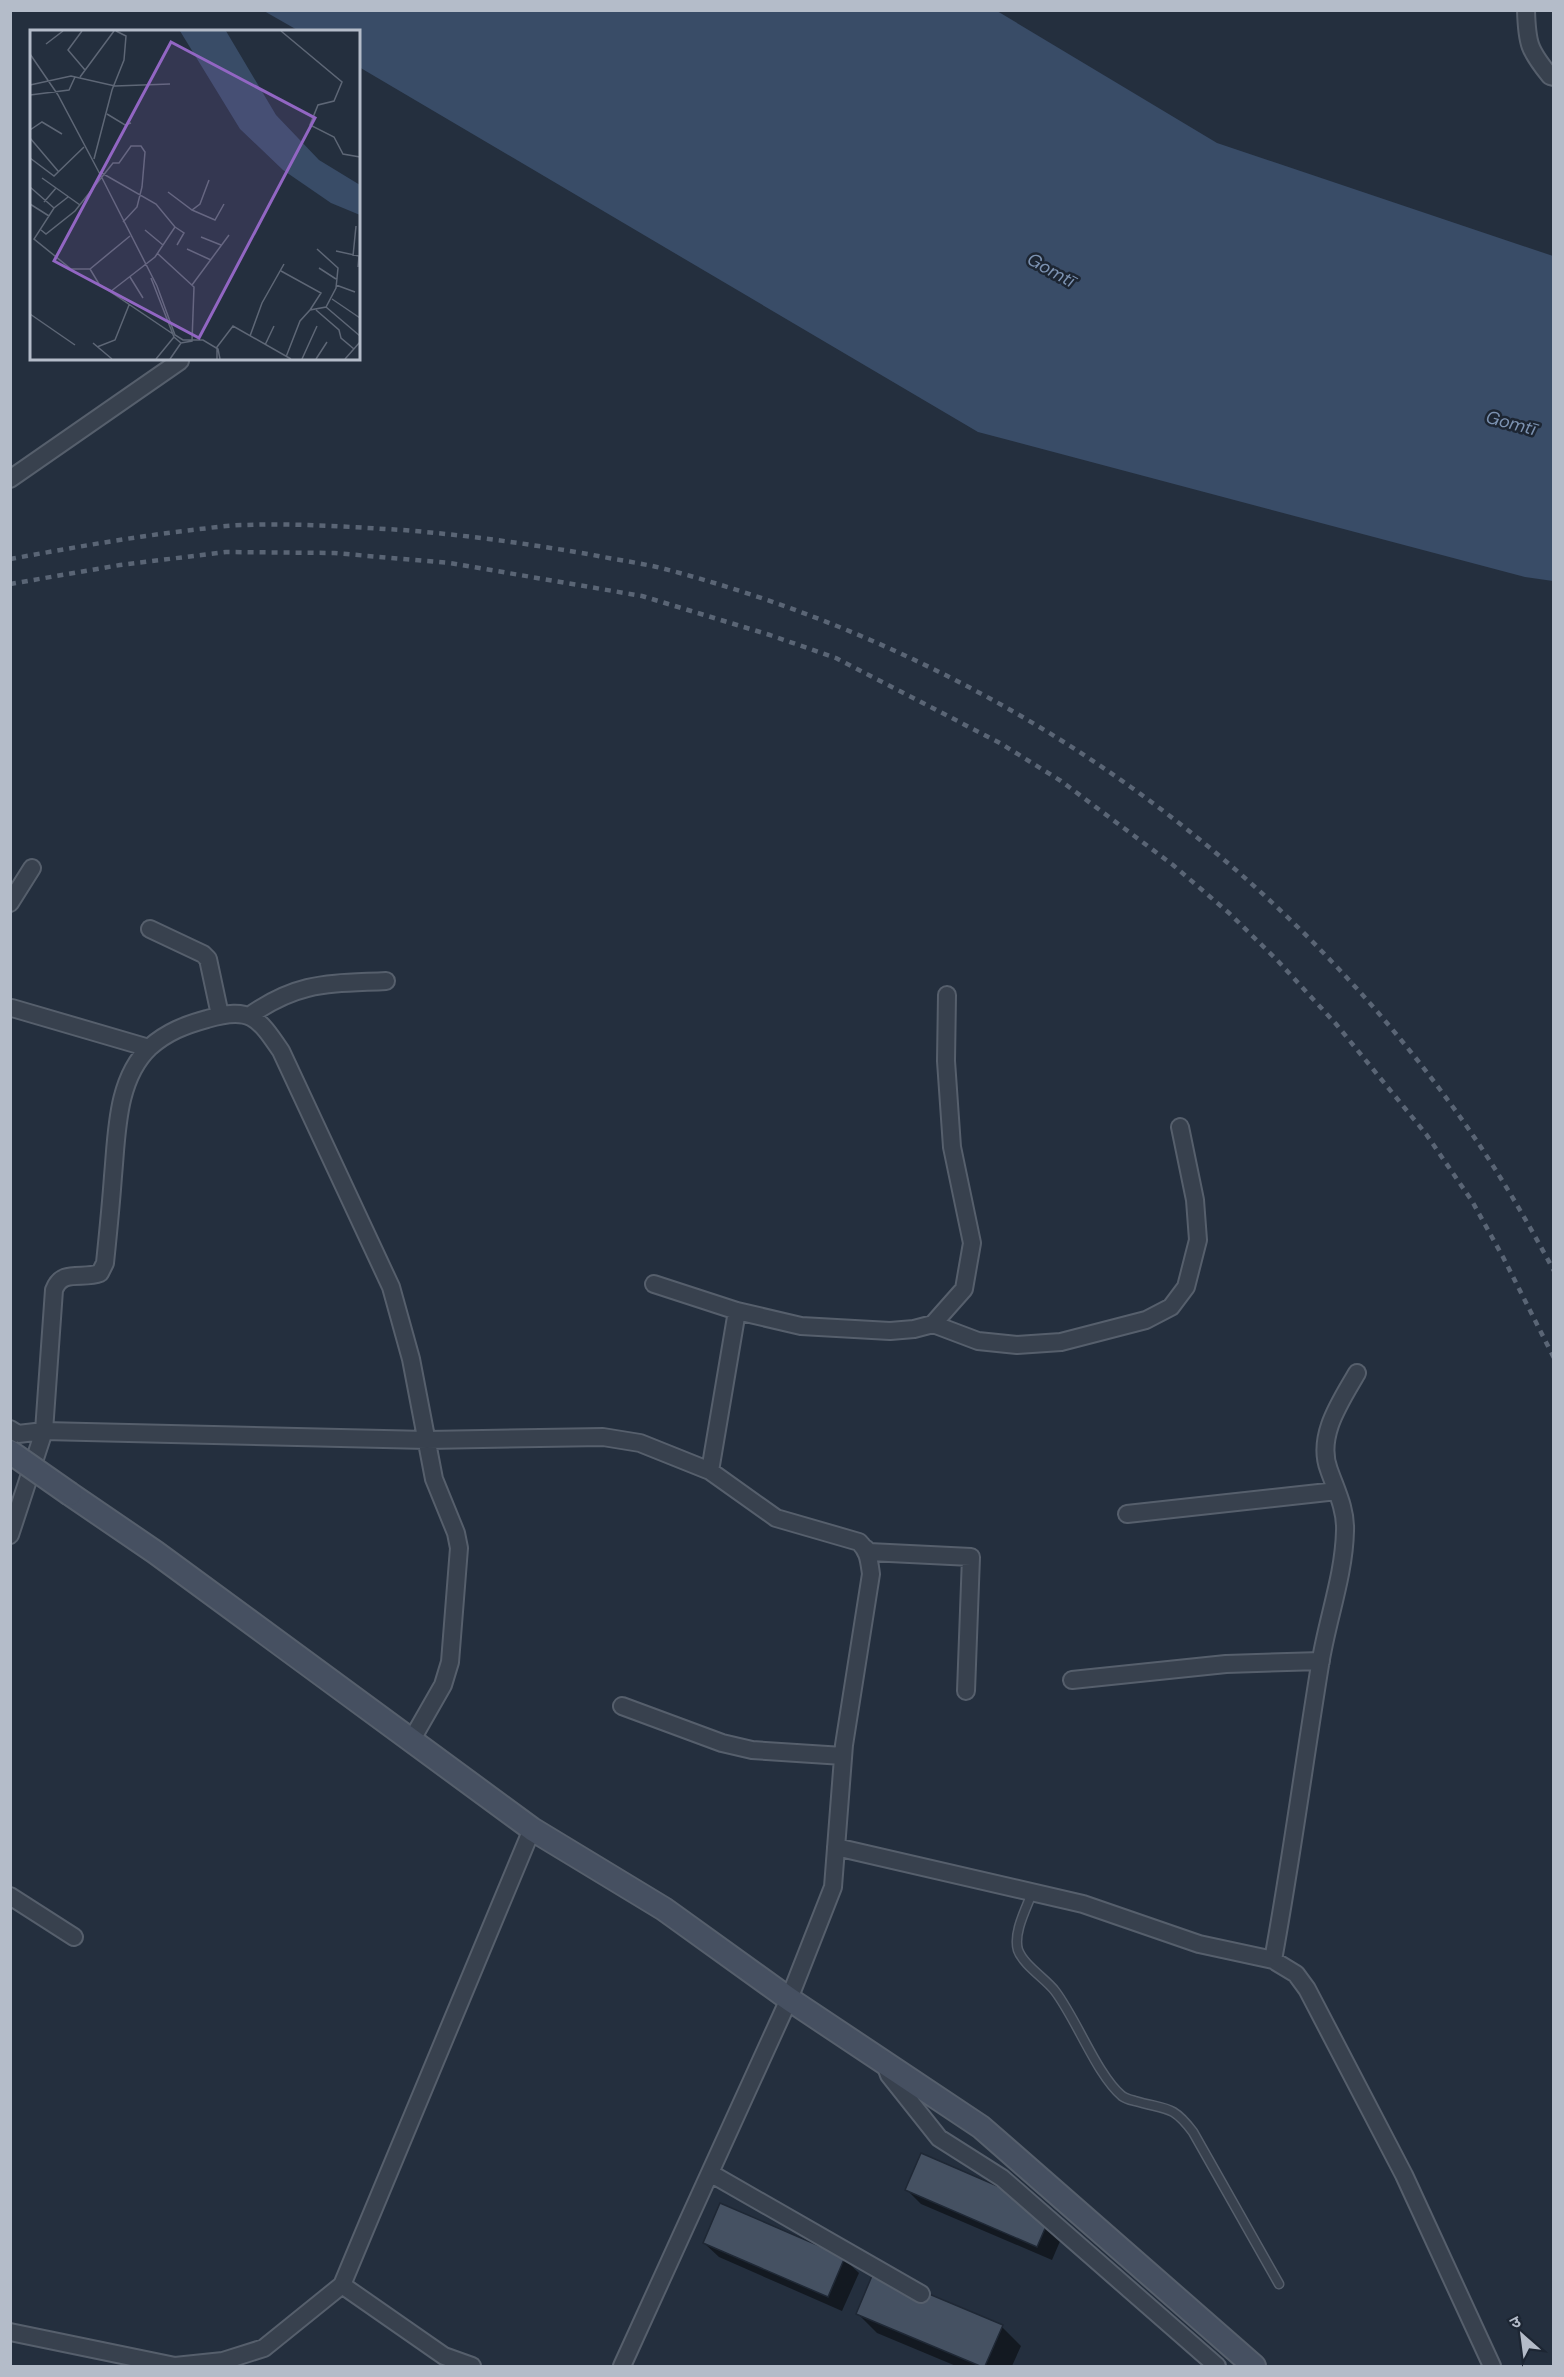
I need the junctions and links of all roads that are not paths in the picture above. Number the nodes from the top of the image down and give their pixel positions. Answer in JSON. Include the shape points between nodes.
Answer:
{"nodes":[{"id":1,"x":1526,"y":10,"type":"edge"},
{"id":2,"x":1554,"y":77,"type":"edge"},
{"id":3,"x":180,"y":361,"type":"dead end"},
{"id":4,"x":10,"y":479,"type":"edge"},
{"id":5,"x":32,"y":868,"type":"dead end"},
{"id":6,"x":10,"y":903,"type":"edge"},
{"id":7,"x":150,"y":929,"type":"dead end"},
{"id":8,"x":386,"y":981,"type":"dead end"},
{"id":9,"x":947,"y":995,"type":"dead end"},
{"id":10,"x":12,"y":1008,"type":"dead end"},
{"id":11,"x":220,"y":1015,"type":"junction"},
{"id":12,"x":249,"y":1016,"type":"junction"},
{"id":13,"x":149,"y":1048,"type":"junction"},
{"id":14,"x":1180,"y":1127,"type":"dead end"},
{"id":15,"x":654,"y":1284,"type":"dead end"},
{"id":16,"x":737,"y":1311,"type":"junction"},
{"id":17,"x":933,"y":1324,"type":"junction"},
{"id":18,"x":1357,"y":1373,"type":"dead end"},
{"id":19,"x":10,"y":1429,"type":"edge"},
{"id":20,"x":44,"y":1431,"type":"junction"},
{"id":21,"x":428,"y":1440,"type":"junction"},
{"id":22,"x":10,"y":1452,"type":"edge"},
{"id":23,"x":710,"y":1471,"type":"junction"},
{"id":24,"x":1337,"y":1491,"type":"junction"},
{"id":25,"x":1127,"y":1514,"type":"dead end"},
{"id":26,"x":10,"y":1535,"type":"edge"},
{"id":27,"x":865,"y":1548,"type":"junction"},
{"id":28,"x":1321,"y":1661,"type":"junction"},
{"id":29,"x":1072,"y":1680,"type":"dead end"},
{"id":30,"x":966,"y":1691,"type":"dead end"},
{"id":31,"x":622,"y":1706,"type":"dead end"},
{"id":32,"x":411,"y":1741,"type":"junction"},
{"id":33,"x":843,"y":1756,"type":"junction"},
{"id":34,"x":532,"y":1829,"type":"junction"},
{"id":35,"x":836,"y":1847,"type":"junction"},
{"id":36,"x":1032,"y":1893,"type":"junction"},
{"id":37,"x":10,"y":1896,"type":"edge"},
{"id":38,"x":74,"y":1937,"type":"dead end"},
{"id":39,"x":1273,"y":1960,"type":"junction"},
{"id":40,"x":789,"y":1999,"type":"junction"},
{"id":41,"x":884,"y":2061,"type":"junction"},
{"id":42,"x":710,"y":2173,"type":"junction"},
{"id":43,"x":1279,"y":2284,"type":"dead end"},
{"id":44,"x":342,"y":2285,"type":"junction"},
{"id":45,"x":921,"y":2294,"type":"dead end"},
{"id":46,"x":10,"y":2332,"type":"edge"},
{"id":47,"x":472,"y":2367,"type":"edge"},
{"id":48,"x":622,"y":2367,"type":"edge"},
{"id":49,"x":1217,"y":2367,"type":"edge"},
{"id":50,"x":1254,"y":2367,"type":"edge"},
{"id":51,"x":1492,"y":2367,"type":"edge"}],
"edges":[{"from":1,"to":2,"type":"street","via":[[1532,54]]},
{"from":3,"to":4,"type":"street"},
{"from":5,"to":6,"type":"street"},
{"from":7,"to":11,"type":"street","via":[[208,959]]},
{"from":8,"to":12,"type":"street","via":[[323,984],[296,990]]},
{"from":9,"to":17,"type":"street","via":[[946,1061],[952,1147],[972,1243],[964,1289]]},
{"from":10,"to":13,"type":"street"},
{"from":11,"to":12,"type":"street"},
{"from":11,"to":13,"type":"street","via":[[168,1033]]},
{"from":12,"to":21,"type":"street","via":[[263,1025],[281,1051],[387,1277],[411,1359]]},
{"from":13,"to":20,"type":"street","via":[[131,1074],[119,1114],[105,1263],[100,1273],[92,1276],[61,1278],[54,1290]]},
{"from":14,"to":17,"type":"street","via":[[1195,1200],[1198,1240],[1186,1287],[1171,1307],[1146,1320],[1061,1342],[1017,1345],[978,1341]]},
{"from":15,"to":16,"type":"street"},
{"from":16,"to":17,"type":"street","via":[[801,1326],[890,1331]]},
{"from":16,"to":23,"type":"street"},
{"from":18,"to":24,"type":"street","via":[[1328,1431],[1327,1467]]},
{"from":19,"to":20,"type":"street","via":[[18,1434]]},
{"from":20,"to":21,"type":"street"},
{"from":20,"to":26,"type":"street"},
{"from":21,"to":23,"type":"street","via":[[603,1437],[640,1443]]},
{"from":21,"to":32,"type":"street","via":[[434,1479],[459,1548],[450,1662],[443,1685]]},
{"from":22,"to":32,"type":"street","bridge":true,"via":[[164,1559]]},
{"from":23,"to":27,"type":"street","via":[[776,1518],[859,1542]]},
{"from":24,"to":25,"type":"street"},
{"from":24,"to":28,"type":"street","via":[[1345,1531]]},
{"from":27,"to":30,"type":"street","via":[[869,1552],[971,1557]]},
{"from":27,"to":33,"type":"street","via":[[871,1574]]},
{"from":28,"to":29,"type":"street","via":[[1226,1664]]},
{"from":28,"to":39,"type":"street"},
{"from":31,"to":33,"type":"street","via":[[752,1750]]},
{"from":32,"to":34,"type":"street"},
{"from":33,"to":35,"type":"street"},
{"from":34,"to":40,"type":"street","via":[[664,1910]]},
{"from":34,"to":44,"type":"street"},
{"from":35,"to":36,"type":"street"},
{"from":35,"to":40,"type":"street","via":[[833,1887]]},
{"from":36,"to":39,"type":"street","via":[[1083,1904],[1198,1944]]},
{"from":36,"to":43,"type":"lane","via":[[1017,1941],[1023,1959],[1064,2003],[1110,2082],[1124,2097],[1166,2107],[1181,2115]]},
{"from":37,"to":38,"type":"street"},
{"from":39,"to":51,"type":"street","via":[[1296,1974],[1307,1989],[1404,2175]]},
{"from":40,"to":41,"type":"street"},
{"from":40,"to":42,"type":"street"},
{"from":41,"to":49,"type":"street","via":[[889,2075],[939,2138],[1002,2178]]},
{"from":41,"to":50,"type":"street","via":[[981,2127],[1030,2167]]},
{"from":42,"to":45,"type":"street"},
{"from":42,"to":48,"type":"street"},
{"from":44,"to":46,"type":"street","via":[[264,2348],[223,2361],[175,2366]]},
{"from":44,"to":47,"type":"street","via":[[444,2356]]}]}
